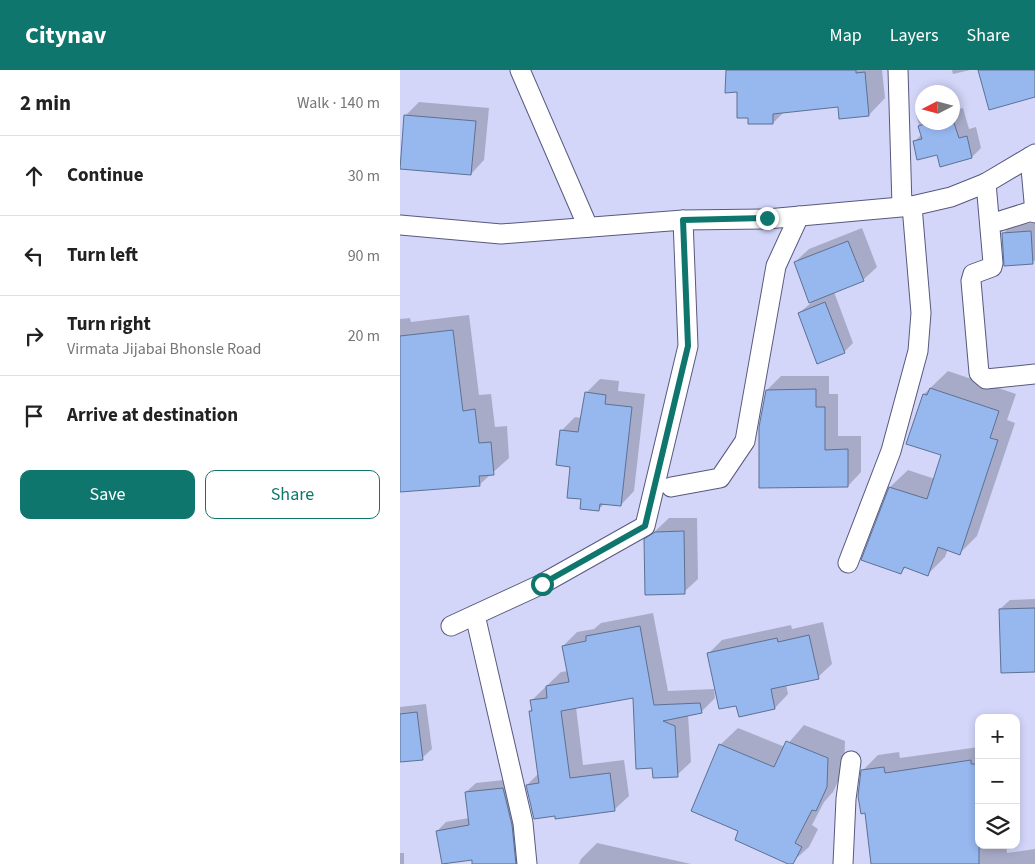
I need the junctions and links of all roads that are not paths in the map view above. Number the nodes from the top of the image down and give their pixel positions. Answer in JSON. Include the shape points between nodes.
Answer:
{"nodes":[{"id":1,"x":520,"y":70,"type":"edge"},
{"id":2,"x":898,"y":70,"type":"edge"},
{"id":3,"x":1033,"y":156,"type":"edge"},
{"id":4,"x":986,"y":183,"type":"junction"},
{"id":5,"x":907,"y":206,"type":"junction"},
{"id":6,"x":1035,"y":212,"type":"edge"},
{"id":7,"x":799,"y":216,"type":"junction"},
{"id":8,"x":683,"y":220,"type":"junction"},
{"id":9,"x":1000,"y":221,"type":"dead end"},
{"id":10,"x":400,"y":225,"type":"edge"},
{"id":11,"x":588,"y":227,"type":"junction"},
{"id":12,"x":1035,"y":374,"type":"edge"},
{"id":13,"x":671,"y":488,"type":"dead end"},
{"id":14,"x":848,"y":563,"type":"dead end"},
{"id":15,"x":474,"y":615,"type":"junction"},
{"id":16,"x":451,"y":626,"type":"dead end"},
{"id":17,"x":851,"y":761,"type":"dead end"},
{"id":18,"x":527,"y":864,"type":"edge"},
{"id":19,"x":842,"y":864,"type":"edge"}],
"edges":[{"from":1,"to":11,"type":"street"},
{"from":2,"to":5,"type":"street"},
{"from":3,"to":4,"type":"street"},
{"from":3,"to":6,"type":"street"},
{"from":4,"to":5,"type":"street","via":[[951,197]]},
{"from":4,"to":12,"type":"street","via":[[993,263],[992,267],[973,274],[971,281],[979,373],[986,379]]},
{"from":5,"to":7,"type":"street"},
{"from":5,"to":14,"type":"street","via":[[921,313],[918,351],[891,451]]},
{"from":6,"to":9,"type":"street"},
{"from":7,"to":8,"type":"street"},
{"from":7,"to":13,"type":"street","via":[[776,266],[745,441],[720,478]]},
{"from":8,"to":11,"type":"street"},
{"from":8,"to":15,"type":"street","via":[[688,346],[645,526],[542,584]]},
{"from":10,"to":11,"type":"street","via":[[502,234]]},
{"from":15,"to":16,"type":"street"},
{"from":15,"to":18,"type":"street","via":[[524,823]]},
{"from":17,"to":19,"type":"street"}]}
